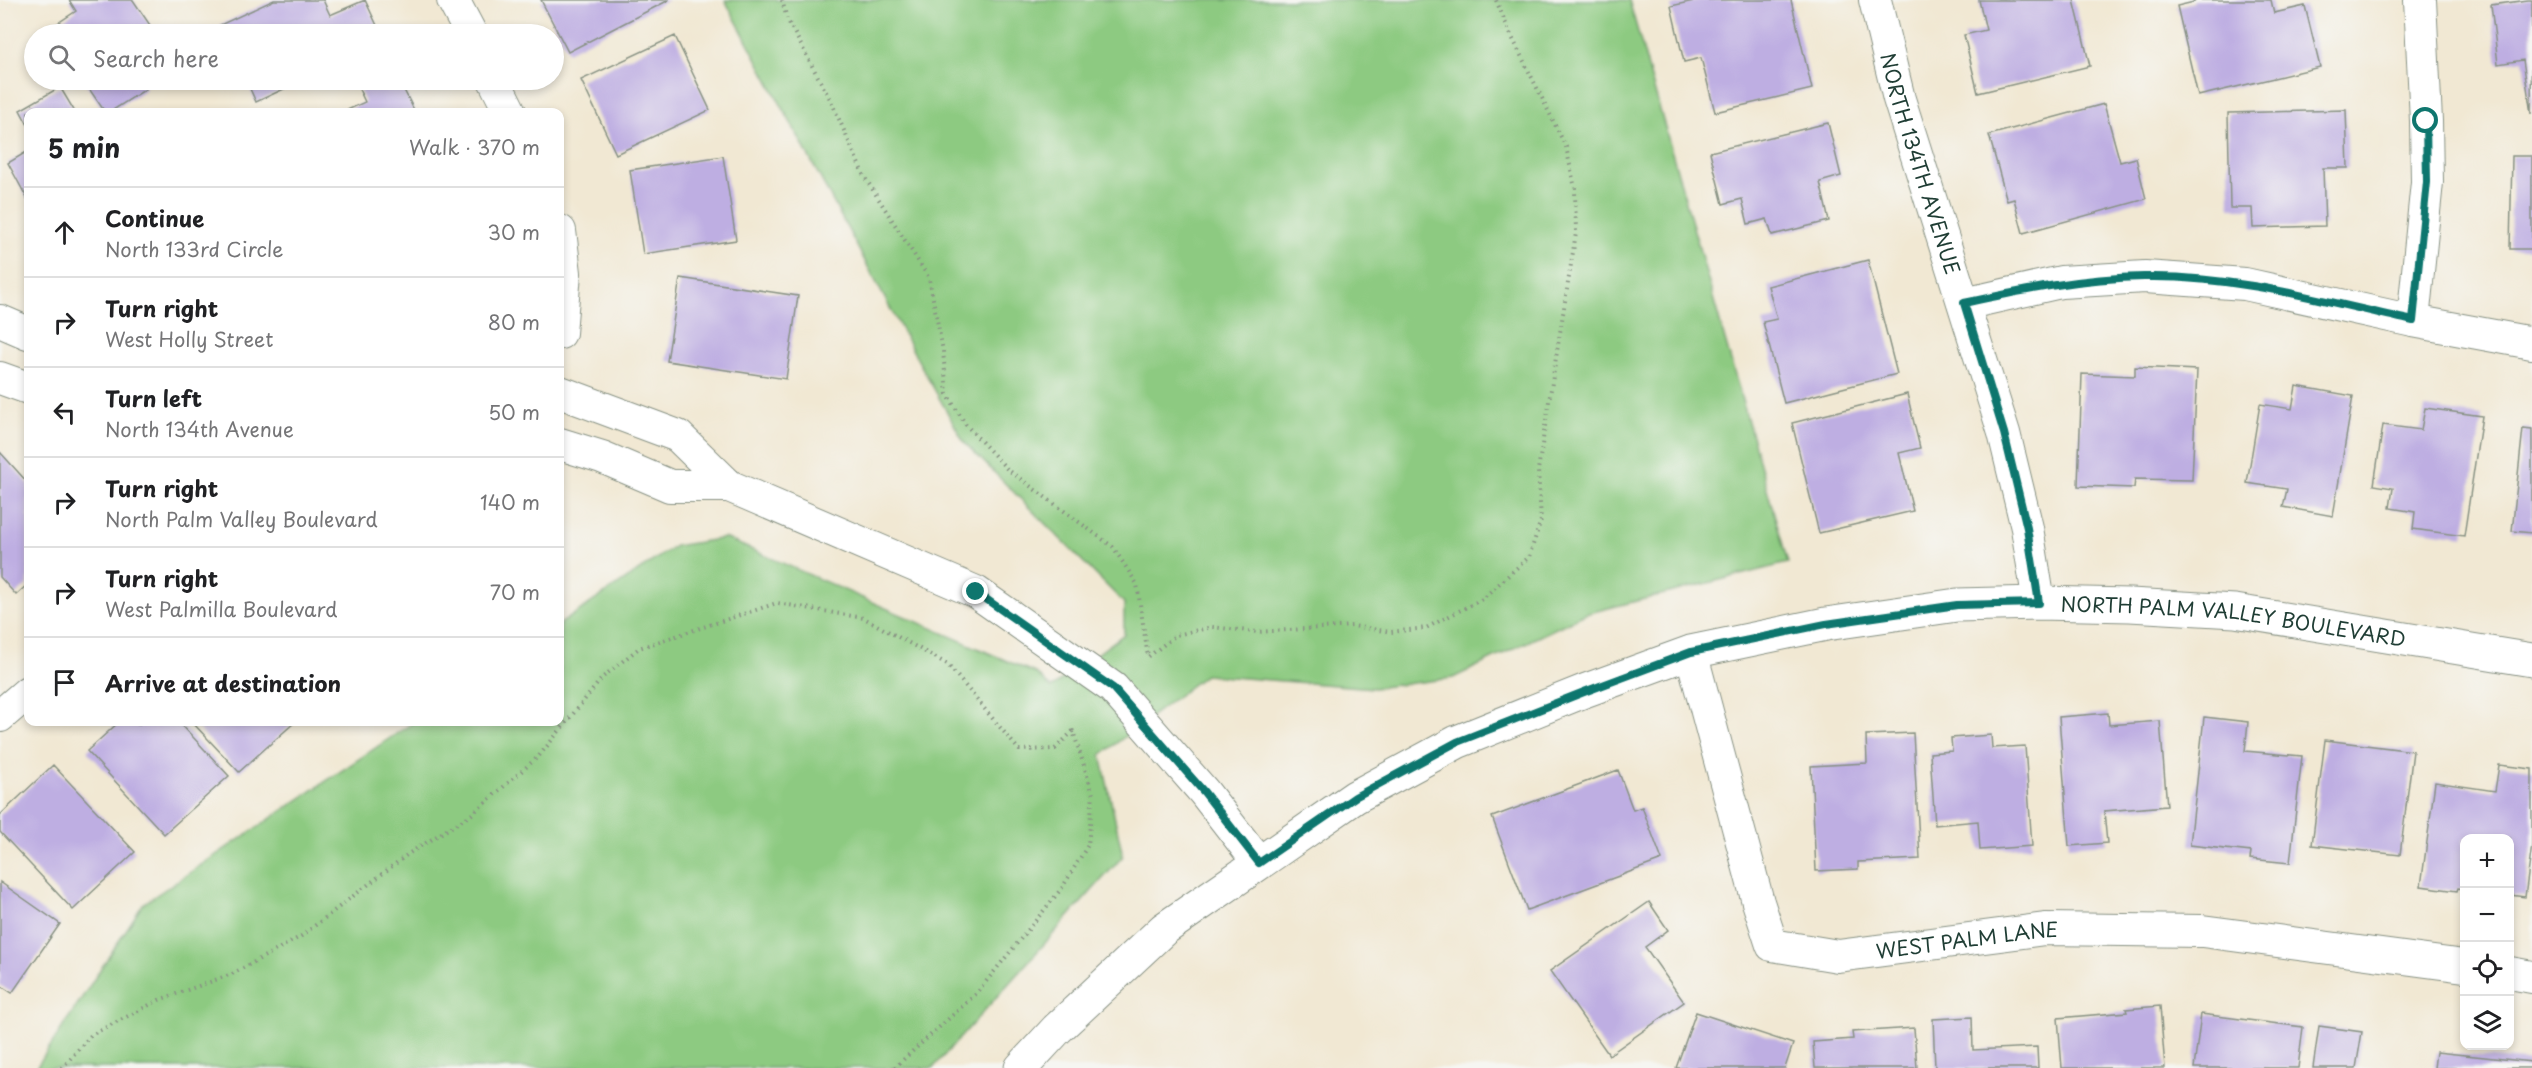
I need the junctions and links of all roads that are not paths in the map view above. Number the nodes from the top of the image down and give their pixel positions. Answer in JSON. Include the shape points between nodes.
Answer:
{"nodes":[{"id":1,"x":453,"y":0,"type":"edge"},
{"id":2,"x":1875,"y":0,"type":"edge"},
{"id":3,"x":2420,"y":0,"type":"edge"},
{"id":4,"x":466,"y":24,"type":"edge"},
{"id":5,"x":499,"y":90,"type":"edge"},
{"id":6,"x":508,"y":108,"type":"edge"},
{"id":7,"x":564,"y":265,"type":"edge"},
{"id":8,"x":564,"y":285,"type":"edge"},
{"id":9,"x":1964,"y":303,"type":"junction"},
{"id":10,"x":0,"y":321,"type":"edge"},
{"id":11,"x":2413,"y":321,"type":"junction"},
{"id":12,"x":24,"y":331,"type":"edge"},
{"id":13,"x":2532,"y":343,"type":"edge"},
{"id":14,"x":0,"y":378,"type":"edge"},
{"id":15,"x":24,"y":387,"type":"edge"},
{"id":16,"x":564,"y":393,"type":"edge"},
{"id":17,"x":564,"y":445,"type":"edge"},
{"id":18,"x":729,"y":486,"type":"junction"},
{"id":19,"x":2039,"y":603,"type":"junction"},
{"id":20,"x":1691,"y":652,"type":"junction"},
{"id":21,"x":2532,"y":660,"type":"edge"},
{"id":22,"x":24,"y":695,"type":"edge"},
{"id":23,"x":0,"y":716,"type":"edge"},
{"id":24,"x":1259,"y":863,"type":"junction"},
{"id":25,"x":2460,"y":965,"type":"edge"},
{"id":26,"x":2514,"y":974,"type":"edge"},
{"id":27,"x":2532,"y":976,"type":"edge"},
{"id":28,"x":1021,"y":1068,"type":"edge"}],
"edges":[{"from":1,"to":4,"type":"street"},
{"from":2,"to":9,"type":"street","name":"NORTH 134TH AVENUE","via":[[1899,99]]},
{"from":3,"to":11,"type":"street","via":[[2427,182]]},
{"from":5,"to":6,"type":"street"},
{"from":7,"to":8,"type":"street"},
{"from":9,"to":11,"type":"street","via":[[2061,282],[2145,276],[2244,284]]},
{"from":9,"to":19,"type":"street","name":"NORTH 134TH AVENUE","via":[[2007,443]]},
{"from":10,"to":12,"type":"street"},
{"from":11,"to":13,"type":"street"},
{"from":14,"to":15,"type":"street"},
{"from":16,"to":18,"type":"street","via":[[678,436]]},
{"from":17,"to":18,"type":"street","via":[[670,486]]},
{"from":18,"to":24,"type":"street","via":[[976,592],[1113,688],[1204,792]]},
{"from":19,"to":20,"type":"street","name":"NORTH PALM VALLEY BOULEVARD","via":[[1946,606],[1826,624]]},
{"from":19,"to":21,"type":"street","name":"NORTH PALM VALLEY BOULEVARD","via":[[2235,611]]},
{"from":20,"to":24,"type":"street","name":"NORTH PALM VALLEY BOULEVARD","via":[[1457,742],[1355,797]]},
{"from":20,"to":25,"type":"street","name":"WEST PALM LANE","via":[[1772,945],[1838,956],[2045,929],[2202,931]]},
{"from":22,"to":23,"type":"street"},
{"from":24,"to":28,"type":"street","name":"NORTH PALM VALLEY BOULEVARD","via":[[1164,929]]},
{"from":26,"to":27,"type":"street"}]}
